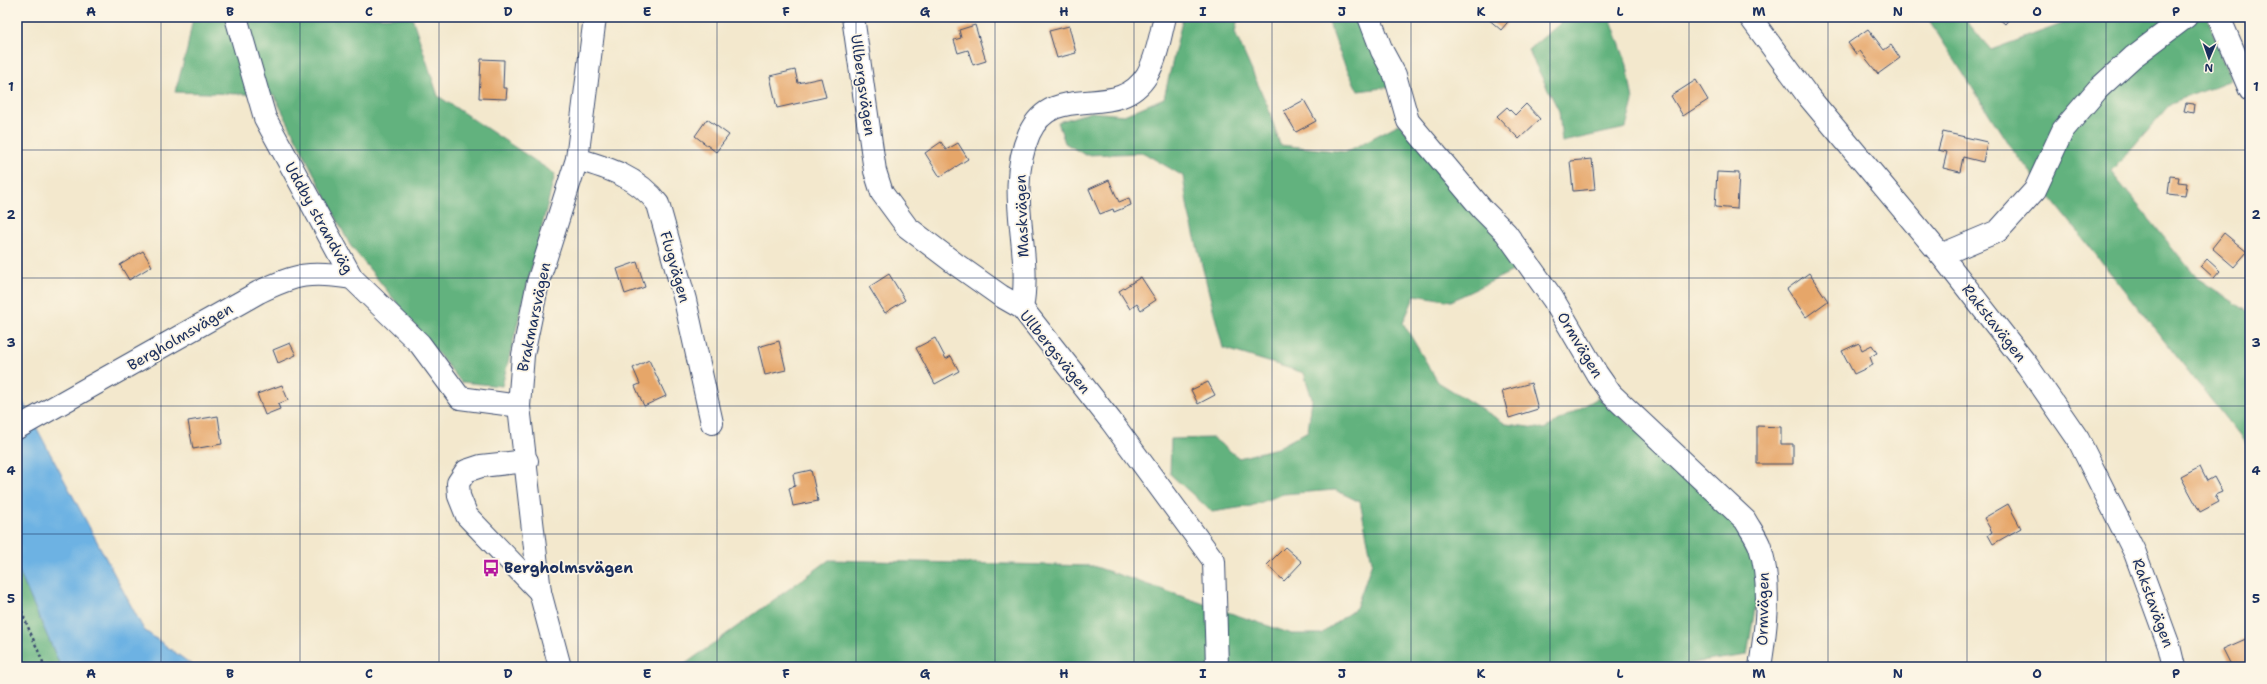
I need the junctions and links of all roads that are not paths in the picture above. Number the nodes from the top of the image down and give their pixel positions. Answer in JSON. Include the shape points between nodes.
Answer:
{"nodes":[{"id":1,"x":236,"y":17,"type":"edge"},
{"id":2,"x":595,"y":17,"type":"edge"},
{"id":3,"x":853,"y":17,"type":"edge"},
{"id":4,"x":1165,"y":17,"type":"edge"},
{"id":5,"x":1369,"y":17,"type":"edge"},
{"id":6,"x":1750,"y":17,"type":"edge"},
{"id":7,"x":2186,"y":17,"type":"edge"},
{"id":8,"x":2219,"y":17,"type":"edge"},
{"id":9,"x":2250,"y":90,"type":"edge"},
{"id":10,"x":577,"y":159,"type":"junction"},
{"id":11,"x":1941,"y":255,"type":"junction"},
{"id":12,"x":352,"y":278,"type":"junction"},
{"id":13,"x":1022,"y":308,"type":"junction"},
{"id":14,"x":519,"y":406,"type":"junction"},
{"id":15,"x":712,"y":423,"type":"dead end"},
{"id":16,"x":17,"y":428,"type":"edge"},
{"id":17,"x":527,"y":461,"type":"junction"},
{"id":18,"x":540,"y":592,"type":"junction"},
{"id":19,"x":560,"y":667,"type":"edge"},
{"id":20,"x":1217,"y":667,"type":"edge"},
{"id":21,"x":1760,"y":667,"type":"edge"},
{"id":22,"x":2174,"y":667,"type":"edge"}],
"edges":[{"from":1,"to":12,"type":"street","name":"Uddby strandväg","via":[[265,118]]},
{"from":2,"to":10,"type":"street","name":"Brakmarsvägen"},
{"from":3,"to":13,"type":"street","name":"Ullbergsvägen","via":[[875,171],[882,193],[907,227],[1001,296]]},
{"from":4,"to":13,"type":"street","name":"Maskvägen","via":[[1156,52],[1140,84],[1118,99],[1077,101],[1054,107],[1039,118],[1030,134],[1017,181],[1026,289]]},
{"from":5,"to":21,"type":"street","name":"Ormvägen","via":[[1382,51],[1395,75],[1408,121],[1482,209],[1506,233],[1552,298],[1611,394],[1745,520],[1760,547],[1767,578]]},
{"from":6,"to":11,"type":"street","name":"Rakstavägen","via":[[1808,96]]},
{"from":7,"to":11,"type":"street","via":[[2098,89],[2063,130],[2036,190],[1998,231]]},
{"from":8,"to":9,"type":"street"},
{"from":10,"to":14,"type":"street","name":"Brakmarsvägen","via":[[538,282],[523,355]]},
{"from":10,"to":15,"type":"street","name":"Flugvägen","via":[[614,170],[650,192],[658,204],[685,300]]},
{"from":11,"to":22,"type":"street","name":"Rakstavägen","via":[[2027,364],[2078,438],[2135,553],[2169,646]]},
{"from":12,"to":14,"type":"street","name":"Uddby strandväg","via":[[420,344],[460,398]]},
{"from":12,"to":16,"type":"street","name":"Bergholmsvägen","via":[[312,274],[288,278]]},
{"from":13,"to":20,"type":"street","name":"Ullbergsvägen","via":[[1111,421],[1214,561]]},
{"from":14,"to":17,"type":"street","name":"Brakmarsvägen"},
{"from":17,"to":18,"type":"street","name":"Brakmarsvägen"},
{"from":17,"to":18,"type":"street","via":[[481,466],[466,471],[458,483],[459,496],[468,516]]},
{"from":18,"to":19,"type":"street","name":"Brakmarsvägen"}]}
